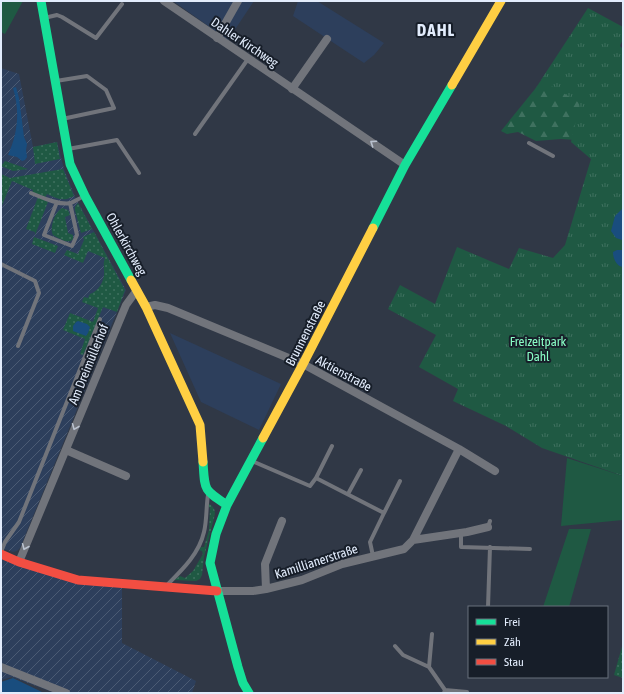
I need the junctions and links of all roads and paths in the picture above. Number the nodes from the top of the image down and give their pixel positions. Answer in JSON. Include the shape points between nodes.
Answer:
{"nodes":[{"id":1,"x":40,"y":1,"type":"edge"},
{"id":2,"x":164,"y":1,"type":"edge"},
{"id":3,"x":238,"y":1,"type":"edge"},
{"id":4,"x":501,"y":1,"type":"edge"},
{"id":5,"x":122,"y":4,"type":"dead end"},
{"id":6,"x":44,"y":18,"type":"junction"},
{"id":7,"x":217,"y":38,"type":"junction"},
{"id":8,"x":327,"y":39,"type":"dead end"},
{"id":9,"x":248,"y":59,"type":"junction"},
{"id":10,"x":55,"y":81,"type":"junction"},
{"id":11,"x":292,"y":88,"type":"junction"},
{"id":12,"x":62,"y":119,"type":"junction"},
{"id":13,"x":195,"y":134,"type":"dead end"},
{"id":14,"x":529,"y":144,"type":"dead end"},
{"id":15,"x":68,"y":149,"type":"junction"},
{"id":16,"x":553,"y":156,"type":"dead end"},
{"id":17,"x":405,"y":165,"type":"junction"},
{"id":18,"x":139,"y":173,"type":"dead end"},
{"id":19,"x":31,"y":193,"type":"dead end"},
{"id":20,"x":85,"y":196,"type":"junction"},
{"id":21,"x":57,"y":202,"type":"junction"},
{"id":22,"x":70,"y":203,"type":"junction"},
{"id":23,"x":1,"y":264,"type":"edge"},
{"id":24,"x":138,"y":290,"type":"junction"},
{"id":25,"x":146,"y":307,"type":"junction"},
{"id":26,"x":100,"y":319,"type":"dead end"},
{"id":27,"x":18,"y":346,"type":"dead end"},
{"id":28,"x":303,"y":364,"type":"junction"},
{"id":29,"x":332,"y":446,"type":"dead end"},
{"id":30,"x":459,"y":448,"type":"junction"},
{"id":31,"x":66,"y":450,"type":"junction"},
{"id":32,"x":252,"y":461,"type":"junction"},
{"id":33,"x":361,"y":470,"type":"dead end"},
{"id":34,"x":495,"y":471,"type":"dead end"},
{"id":35,"x":126,"y":476,"type":"dead end"},
{"id":36,"x":316,"y":478,"type":"junction"},
{"id":37,"x":400,"y":481,"type":"dead end"},
{"id":38,"x":209,"y":493,"type":"junction"},
{"id":39,"x":348,"y":494,"type":"junction"},
{"id":40,"x":227,"y":505,"type":"junction"},
{"id":41,"x":384,"y":513,"type":"junction"},
{"id":42,"x":282,"y":521,"type":"dead end"},
{"id":43,"x":489,"y":524,"type":"dead end"},
{"id":44,"x":461,"y":533,"type":"junction"},
{"id":45,"x":413,"y":540,"type":"junction"},
{"id":46,"x":490,"y":547,"type":"junction"},
{"id":47,"x":530,"y":549,"type":"dead end"},
{"id":48,"x":1,"y":553,"type":"edge"},
{"id":49,"x":373,"y":556,"type":"junction"},
{"id":50,"x":19,"y":562,"type":"junction"},
{"id":51,"x":166,"y":587,"type":"junction"},
{"id":52,"x":266,"y":590,"type":"junction"},
{"id":53,"x":217,"y":591,"type":"junction"},
{"id":54,"x":488,"y":606,"type":"edge"},
{"id":55,"x":432,"y":634,"type":"dead end"},
{"id":56,"x":395,"y":646,"type":"dead end"},
{"id":57,"x":1,"y":667,"type":"edge"},
{"id":58,"x":429,"y":667,"type":"junction"},
{"id":59,"x":445,"y":692,"type":"edge"},
{"id":60,"x":467,"y":692,"type":"edge"},
{"id":61,"x":66,"y":693,"type":"edge"},
{"id":62,"x":248,"y":693,"type":"edge"}],
"edges":[{"from":1,"to":6,"type":"street","name":"Ohlerkirchweg"},
{"from":2,"to":7,"type":"street","name":"Dahler Kirchweg"},
{"from":3,"to":7,"type":"street"},
{"from":4,"to":17,"type":"street","name":"Brunnenstraße"},
{"from":5,"to":6,"type":"lane","via":[[96,38],[57,15]]},
{"from":6,"to":10,"type":"street","name":"Ohlerkirchweg"},
{"from":7,"to":9,"type":"street","name":"Dahler Kirchweg"},
{"from":8,"to":11,"type":"street"},
{"from":9,"to":11,"type":"street","name":"Dahler Kirchweg"},
{"from":9,"to":13,"type":"lane"},
{"from":10,"to":12,"type":"street","name":"Ohlerkirchweg"},
{"from":10,"to":12,"type":"lane","via":[[87,76],[106,90],[114,108]]},
{"from":17,"to":11,"type":"street","name":"Dahler Kirchweg","one_way":true},
{"from":12,"to":15,"type":"street","name":"Ohlerkirchweg"},
{"from":14,"to":16,"type":"lane"},
{"from":15,"to":18,"type":"lane","via":[[117,140]]},
{"from":15,"to":20,"type":"street","name":"Ohlerkirchweg","via":[[70,164]]},
{"from":17,"to":28,"type":"street","name":"Brunnenstraße"},
{"from":19,"to":21,"type":"lane"},
{"from":20,"to":22,"type":"lane"},
{"from":20,"to":24,"type":"street","name":"Ohlerkirchweg"},
{"from":21,"to":22,"type":"lane"},
{"from":21,"to":22,"type":"lane","via":[[44,235],[72,246],[77,235]]},
{"from":23,"to":27,"type":"lane","via":[[35,281],[39,293]]},
{"from":24,"to":25,"type":"street","name":"Ohlerkirchweg"},
{"from":24,"to":31,"type":"street","name":"Am Dreimüllerhof","one_way":true,"via":[[126,305]]},
{"from":25,"to":28,"type":"street","name":"Aktienstraße","via":[[155,305],[168,308]]},
{"from":25,"to":38,"type":"street","name":"Ohlerkirchweg","via":[[198,420],[205,486]]},
{"from":26,"to":48,"type":"lane","via":[[19,522],[5,542]]},
{"from":28,"to":30,"type":"street","name":"Aktienstraße"},
{"from":28,"to":32,"type":"street","name":"Brunnenstraße"},
{"from":29,"to":36,"type":"lane"},
{"from":30,"to":34,"type":"street","name":"Aktienstraße"},
{"from":30,"to":45,"type":"street"},
{"from":31,"to":35,"type":"street"},
{"from":31,"to":50,"type":"street","name":"Am Dreimüllerhof","one_way":true},
{"from":32,"to":36,"type":"lane","via":[[310,486]]},
{"from":32,"to":40,"type":"street","name":"Brunnenstraße"},
{"from":33,"to":39,"type":"lane"},
{"from":36,"to":39,"type":"lane"},
{"from":37,"to":41,"type":"lane","name":"Kamillianerstraße"},
{"from":38,"to":40,"type":"street"},
{"from":38,"to":51,"type":"lane","name":"Ohlerkirchweg","via":[[204,532],[191,561]]},
{"from":39,"to":41,"type":"lane"},
{"from":40,"to":53,"type":"street","name":"Brunnenstraße","via":[[216,534],[210,563]]},
{"from":41,"to":49,"type":"lane","name":"Kamillianerstraße","via":[[370,542]]},
{"from":42,"to":52,"type":"street","name":"Kamillianerstraße","via":[[265,564]]},
{"from":43,"to":44,"type":"street","name":"Kamillianerstraße"},
{"from":44,"to":45,"type":"street","name":"Kamillianerstraße"},
{"from":44,"to":46,"type":"lane","via":[[461,547]]},
{"from":45,"to":49,"type":"street","name":"Kamillianerstraße","via":[[404,549]]},
{"from":46,"to":47,"type":"lane"},
{"from":46,"to":54,"type":"lane"},
{"from":48,"to":50,"type":"street"},
{"from":49,"to":52,"type":"street","name":"Kamillianerstraße"},
{"from":50,"to":51,"type":"street","via":[[78,580]]},
{"from":51,"to":53,"type":"street"},
{"from":52,"to":53,"type":"street","name":"Kamillianerstraße"},
{"from":53,"to":62,"type":"street","name":"Brunnenstraße","via":[[238,667]]},
{"from":55,"to":58,"type":"lane"},
{"from":56,"to":58,"type":"lane","via":[[403,655]]},
{"from":57,"to":61,"type":"street"},
{"from":58,"to":59,"type":"lane"},
{"from":59,"to":60,"type":"lane"}]}
